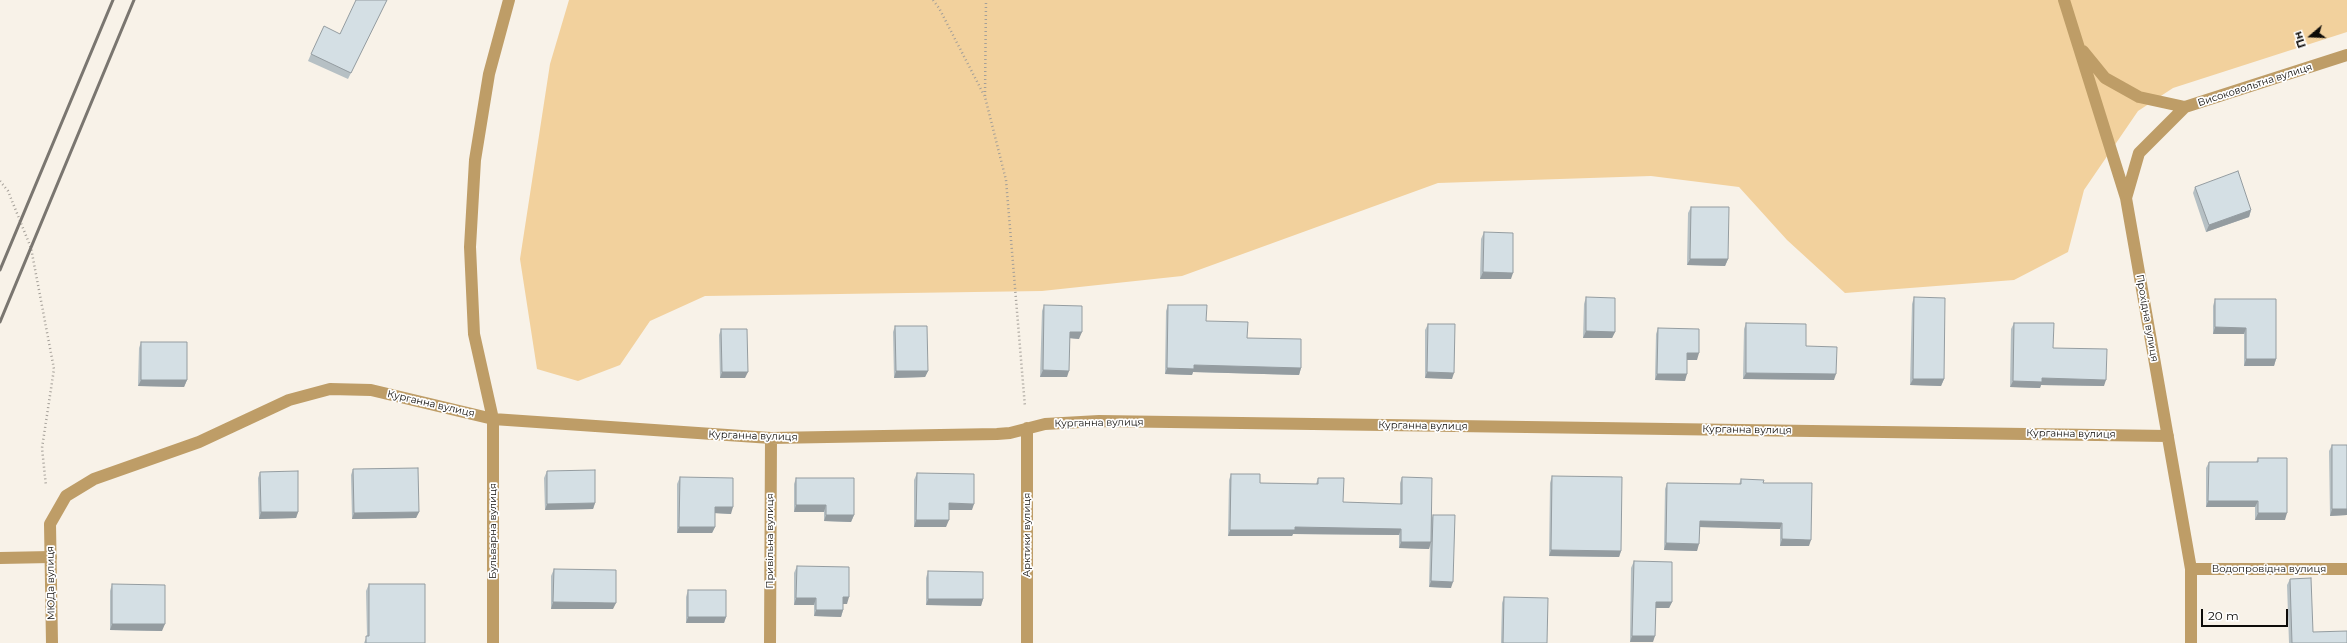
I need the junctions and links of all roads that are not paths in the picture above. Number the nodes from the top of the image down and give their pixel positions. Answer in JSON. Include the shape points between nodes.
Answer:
{"nodes":[{"id":1,"x":509,"y":0,"type":"edge"},
{"id":2,"x":2064,"y":0,"type":"edge"},
{"id":3,"x":2079,"y":46,"type":"junction"},
{"id":4,"x":2347,"y":55,"type":"edge"},
{"id":5,"x":2185,"y":107,"type":"junction"},
{"id":6,"x":2126,"y":198,"type":"junction"},
{"id":7,"x":493,"y":419,"type":"junction"},
{"id":8,"x":1027,"y":428,"type":"junction"},
{"id":9,"x":2168,"y":436,"type":"junction"},
{"id":10,"x":771,"y":438,"type":"junction"},
{"id":11,"x":50,"y":524,"type":"joint"},
{"id":12,"x":50,"y":557,"type":"junction"},
{"id":13,"x":0,"y":558,"type":"edge"},
{"id":14,"x":2191,"y":569,"type":"junction"},
{"id":15,"x":2347,"y":569,"type":"edge"},
{"id":16,"x":52,"y":643,"type":"edge"},
{"id":17,"x":493,"y":643,"type":"edge"},
{"id":18,"x":770,"y":643,"type":"edge"},
{"id":19,"x":1027,"y":643,"type":"edge"},
{"id":20,"x":2191,"y":643,"type":"edge"}],
"edges":[{"from":1,"to":7,"type":"street","name":"Бульварна вулиця","via":[[489,74],[475,160],[470,247],[474,334]]},
{"from":2,"to":3,"type":"street","name":"Прохідна вулиця"},
{"from":3,"to":5,"type":"street","name":"Високовольтна вулиця","via":[[2105,78],[2139,97]]},
{"from":3,"to":6,"type":"street","name":"Прохідна вулиця"},
{"from":4,"to":5,"type":"street","name":"Високовольтна вулиця"},
{"from":5,"to":6,"type":"street","name":"Високовольтна вулиця","via":[[2139,153]]},
{"from":6,"to":9,"type":"street","name":"Прохідна вулиця"},
{"from":7,"to":10,"type":"street","name":"Курганна вулиця"},
{"from":7,"to":11,"type":"street","name":"Курганна вулиця","via":[[371,390],[330,389],[289,400],[199,442],[94,479],[66,496]]},
{"from":7,"to":17,"type":"street","name":"Бульварна вулиця"},
{"from":8,"to":9,"type":"street","name":"Курганна вулиця","via":[[1062,422],[1099,421]]},
{"from":8,"to":10,"type":"street","name":"Курганна вулиця","via":[[997,434]]},
{"from":8,"to":19,"type":"street","name":"Арктики вулиця"},
{"from":9,"to":14,"type":"street","name":"Прохідна вулиця"},
{"from":10,"to":18,"type":"street","name":"Привільна вулиця"},
{"from":11,"to":12,"type":"street","name":"МЮДа вулиця"},
{"from":12,"to":13,"type":"street"},
{"from":12,"to":16,"type":"street","name":"МЮДа вулиця"},
{"from":14,"to":15,"type":"street","name":"Водопровідна вулиця"},
{"from":14,"to":20,"type":"street","name":"Прохідна вулиця"}]}
